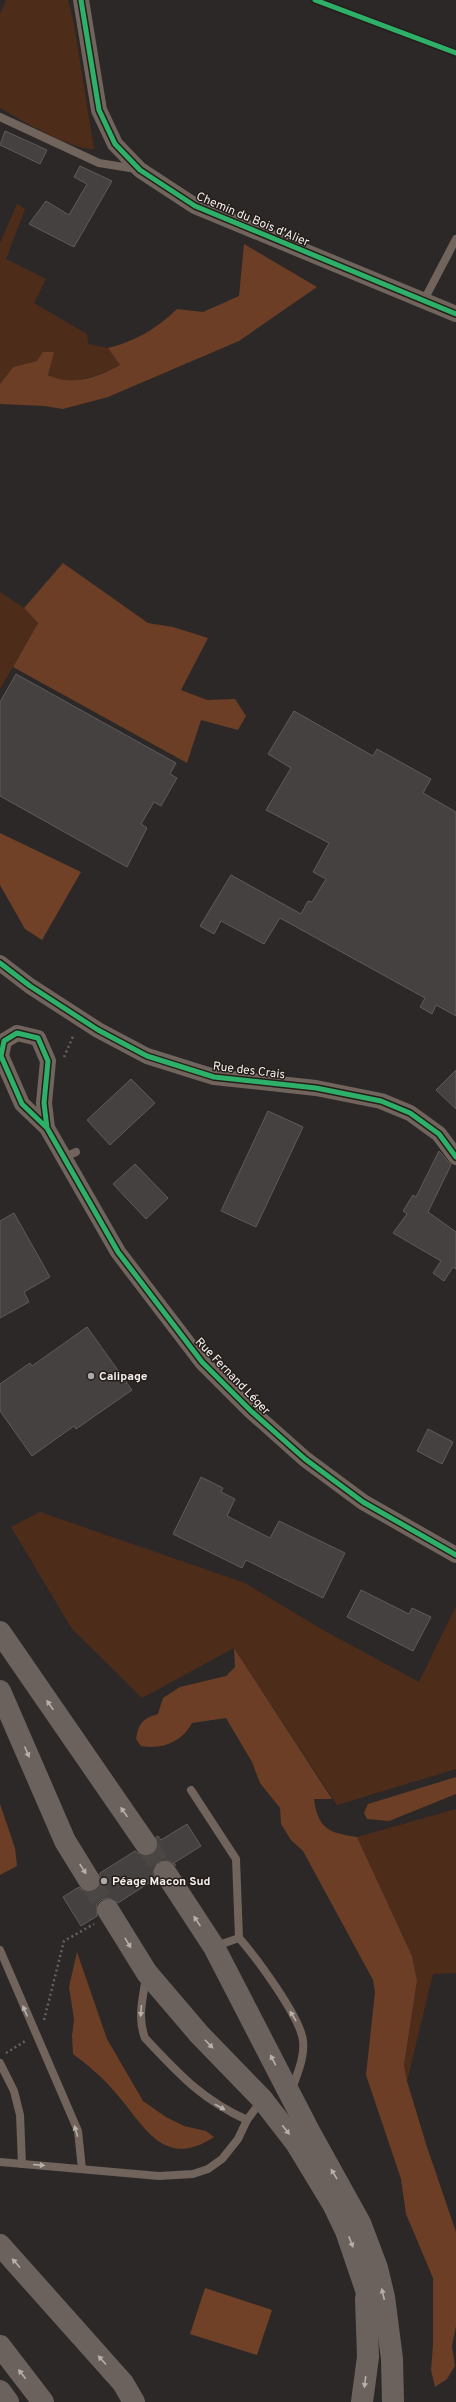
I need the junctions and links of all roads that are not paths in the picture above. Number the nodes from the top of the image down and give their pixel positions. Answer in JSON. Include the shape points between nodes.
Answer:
{"nodes":[{"id":1,"x":81,"y":0,"type":"edge"},
{"id":2,"x":0,"y":117,"type":"edge"},
{"id":3,"x":140,"y":170,"type":"junction"},
{"id":4,"x":456,"y":239,"type":"edge"},
{"id":5,"x":423,"y":302,"type":"junction"},
{"id":6,"x":456,"y":314,"type":"edge"},
{"id":7,"x":0,"y":963,"type":"edge"},
{"id":8,"x":47,"y":1128,"type":"junction"},
{"id":9,"x":456,"y":1156,"type":"edge"},
{"id":10,"x":456,"y":1555,"type":"edge"},
{"id":11,"x":0,"y":1632,"type":"edge"},
{"id":12,"x":2,"y":1706,"type":"edge"},
{"id":13,"x":191,"y":1790,"type":"dead end"},
{"id":14,"x":146,"y":1844,"type":"tunnel mouth"},
{"id":15,"x":165,"y":1872,"type":"tunnel mouth"},
{"id":16,"x":89,"y":1880,"type":"tunnel mouth"},
{"id":17,"x":109,"y":1912,"type":"tunnel mouth"},
{"id":18,"x":239,"y":1938,"type":"junction"},
{"id":19,"x":214,"y":1947,"type":"junction"},
{"id":20,"x":0,"y":1950,"type":"edge"},
{"id":21,"x":147,"y":1973,"type":"junction"},
{"id":22,"x":0,"y":2063,"type":"edge"},
{"id":23,"x":291,"y":2093,"type":"junction"},
{"id":24,"x":262,"y":2099,"type":"junction"},
{"id":25,"x":247,"y":2120,"type":"junction"},
{"id":26,"x":0,"y":2162,"type":"edge"},
{"id":27,"x":22,"y":2164,"type":"junction"},
{"id":28,"x":82,"y":2169,"type":"junction"},
{"id":29,"x":0,"y":2245,"type":"edge"},
{"id":30,"x":366,"y":2287,"type":"junction"},
{"id":31,"x":0,"y":2346,"type":"edge"},
{"id":32,"x":122,"y":2383,"type":"junction"},
{"id":33,"x":0,"y":2391,"type":"edge"},
{"id":34,"x":8,"y":2402,"type":"edge"},
{"id":35,"x":43,"y":2402,"type":"edge"},
{"id":36,"x":134,"y":2402,"type":"edge"},
{"id":37,"x":144,"y":2402,"type":"edge"},
{"id":38,"x":362,"y":2402,"type":"edge"},
{"id":39,"x":379,"y":2402,"type":"edge"},
{"id":40,"x":393,"y":2402,"type":"edge"}],
"edges":[{"from":1,"to":3,"type":"street","name":"Chemin du Bois d'Alier","via":[[99,110],[115,144]]},
{"from":2,"to":3,"type":"lane","via":[[100,163]]},
{"from":3,"to":5,"type":"street","name":"Chemin du Bois d'Alier","via":[[195,206]]},
{"from":4,"to":5,"type":"lane"},
{"from":5,"to":6,"type":"street","name":"Chemin du Bois d'Alier"},
{"from":7,"to":9,"type":"street","name":"Rue des Crais","via":[[81,1019],[147,1056],[214,1077],[316,1088],[381,1102],[410,1113],[439,1134]]},
{"from":8,"to":8,"type":"street","name":"Rue Fernand Léger","via":[[44,1103],[48,1061],[38,1038],[17,1033],[4,1041],[1,1056],[22,1104]]},
{"from":8,"to":10,"type":"street","name":"Rue Fernand Léger","via":[[70,1155],[118,1252],[202,1362],[251,1411],[305,1459],[363,1502]]},
{"from":14,"to":11,"type":"highway","one_way":true},
{"from":12,"to":16,"type":"highway","one_way":true,"via":[[65,1842]]},
{"from":13,"to":18,"type":"lane","via":[[236,1858]]},
{"from":19,"to":15,"type":"highway","one_way":true},
{"from":17,"to":21,"type":"highway","one_way":true},
{"from":18,"to":19,"type":"lane"},
{"from":23,"to":18,"type":"lane","one_way":true,"via":[[303,2053],[303,2040],[297,2022],[254,1955]]},
{"from":23,"to":19,"type":"highway","one_way":true},
{"from":28,"to":20,"type":"lane","one_way":true,"via":[[78,2131]]},
{"from":21,"to":24,"type":"highway","one_way":true,"via":[[199,2034]]},
{"from":21,"to":25,"type":"lane","one_way":true,"via":[[140,2011],[141,2028],[146,2038],[194,2088],[222,2108]]},
{"from":22,"to":27,"type":"lane","via":[[14,2091],[20,2115]]},
{"from":40,"to":23,"type":"highway","one_way":true,"via":[[390,2335],[377,2268],[350,2202],[309,2131]]},
{"from":24,"to":25,"type":"lane"},
{"from":24,"to":30,"type":"highway","one_way":true,"via":[[296,2143],[333,2204],[356,2256]]},
{"from":25,"to":28,"type":"lane","via":[[238,2139],[222,2159],[208,2169],[193,2174],[159,2176]]},
{"from":26,"to":27,"type":"lane"},
{"from":27,"to":28,"type":"lane","one_way":true},
{"from":32,"to":29,"type":"highway","one_way":true},
{"from":30,"to":38,"type":"highway","one_way":true,"via":[[368,2357]]},
{"from":30,"to":39,"type":"highway","via":[[378,2333],[381,2374]]},
{"from":35,"to":31,"type":"highway","one_way":true},
{"from":32,"to":36,"type":"highway"},
{"from":32,"to":37,"type":"highway"},
{"from":33,"to":34,"type":"highway"}]}
